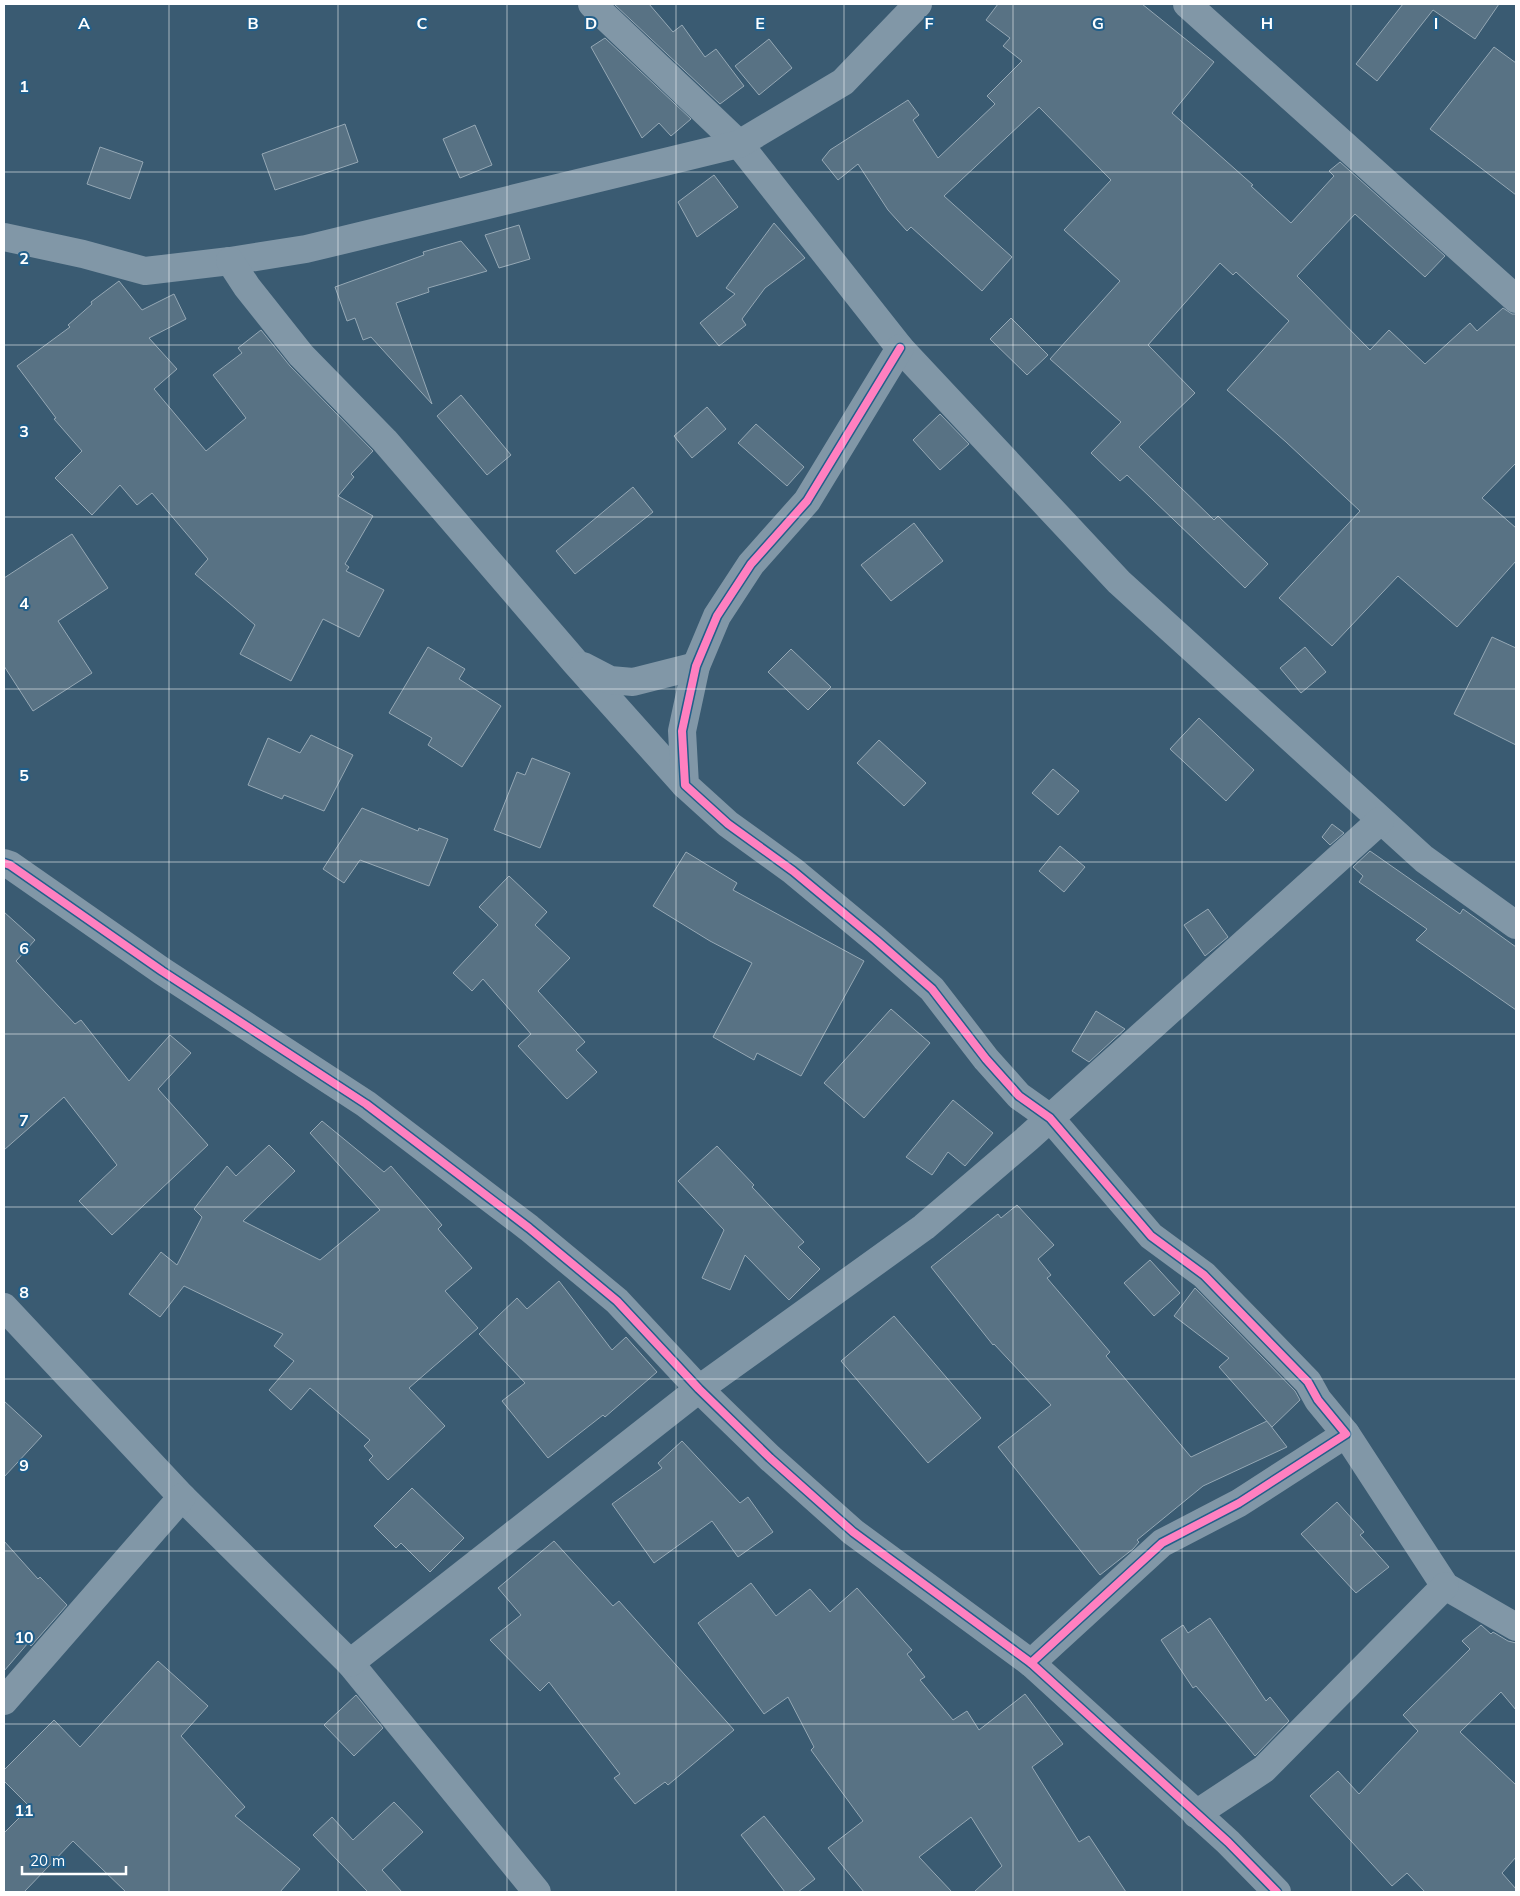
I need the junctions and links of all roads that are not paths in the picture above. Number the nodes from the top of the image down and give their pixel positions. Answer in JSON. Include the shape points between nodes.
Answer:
{"nodes":[{"id":1,"x":592,"y":4,"type":"edge"},
{"id":2,"x":918,"y":4,"type":"edge"},
{"id":3,"x":1186,"y":4,"type":"edge"},
{"id":4,"x":739,"y":144,"type":"junction"},
{"id":5,"x":4,"y":237,"type":"edge"},
{"id":6,"x":230,"y":261,"type":"junction"},
{"id":7,"x":1516,"y":299,"type":"edge"},
{"id":8,"x":900,"y":348,"type":"junction"},
{"id":9,"x":575,"y":662,"type":"junction"},
{"id":10,"x":696,"y":666,"type":"junction"},
{"id":11,"x":685,"y":785,"type":"junction"},
{"id":12,"x":1380,"y":821,"type":"junction"},
{"id":13,"x":4,"y":863,"type":"edge"},
{"id":14,"x":1516,"y":925,"type":"edge"},
{"id":15,"x":1050,"y":1118,"type":"junction"},
{"id":16,"x":4,"y":1307,"type":"edge"},
{"id":17,"x":699,"y":1389,"type":"junction"},
{"id":18,"x":1346,"y":1434,"type":"junction"},
{"id":19,"x":182,"y":1497,"type":"junction"},
{"id":20,"x":1446,"y":1586,"type":"junction"},
{"id":21,"x":1516,"y":1627,"type":"edge"},
{"id":22,"x":350,"y":1663,"type":"junction"},
{"id":23,"x":1031,"y":1663,"type":"junction"},
{"id":24,"x":4,"y":1700,"type":"edge"},
{"id":25,"x":1196,"y":1814,"type":"junction"},
{"id":26,"x":537,"y":1892,"type":"edge"},
{"id":27,"x":1278,"y":1892,"type":"edge"}],
"edges":[{"from":1,"to":4,"type":"street"},
{"from":2,"to":4,"type":"street","via":[[843,82]]},
{"from":3,"to":7,"type":"street"},
{"from":4,"to":6,"type":"street","via":[[306,249]]},
{"from":4,"to":8,"type":"street"},
{"from":5,"to":6,"type":"street","via":[[145,271]]},
{"from":6,"to":9,"type":"street","via":[[301,355],[385,441]]},
{"from":8,"to":10,"type":"street","via":[[807,501],[751,564],[717,616]]},
{"from":8,"to":12,"type":"street","via":[[1119,582]]},
{"from":9,"to":10,"type":"street","via":[[610,680],[633,682]]},
{"from":9,"to":11,"type":"street"},
{"from":10,"to":11,"type":"street","via":[[682,731]]},
{"from":11,"to":15,"type":"street","via":[[728,824],[793,871],[932,989],[1019,1096]]},
{"from":12,"to":14,"type":"street","via":[[1424,859]]},
{"from":12,"to":15,"type":"street"},
{"from":13,"to":17,"type":"street","via":[[366,1104],[529,1228],[617,1301]]},
{"from":15,"to":17,"type":"street","via":[[924,1227]]},
{"from":15,"to":18,"type":"street","via":[[1151,1236],[1204,1275],[1308,1382],[1318,1400]]},
{"from":16,"to":19,"type":"street"},
{"from":17,"to":22,"type":"street"},
{"from":17,"to":23,"type":"street","via":[[853,1532]]},
{"from":18,"to":20,"type":"street"},
{"from":18,"to":23,"type":"street","via":[[1239,1503],[1162,1543]]},
{"from":19,"to":22,"type":"street"},
{"from":19,"to":24,"type":"street"},
{"from":20,"to":21,"type":"street"},
{"from":20,"to":25,"type":"street","via":[[1264,1769]]},
{"from":22,"to":26,"type":"street"},
{"from":23,"to":25,"type":"street"},
{"from":25,"to":27,"type":"street"}]}
